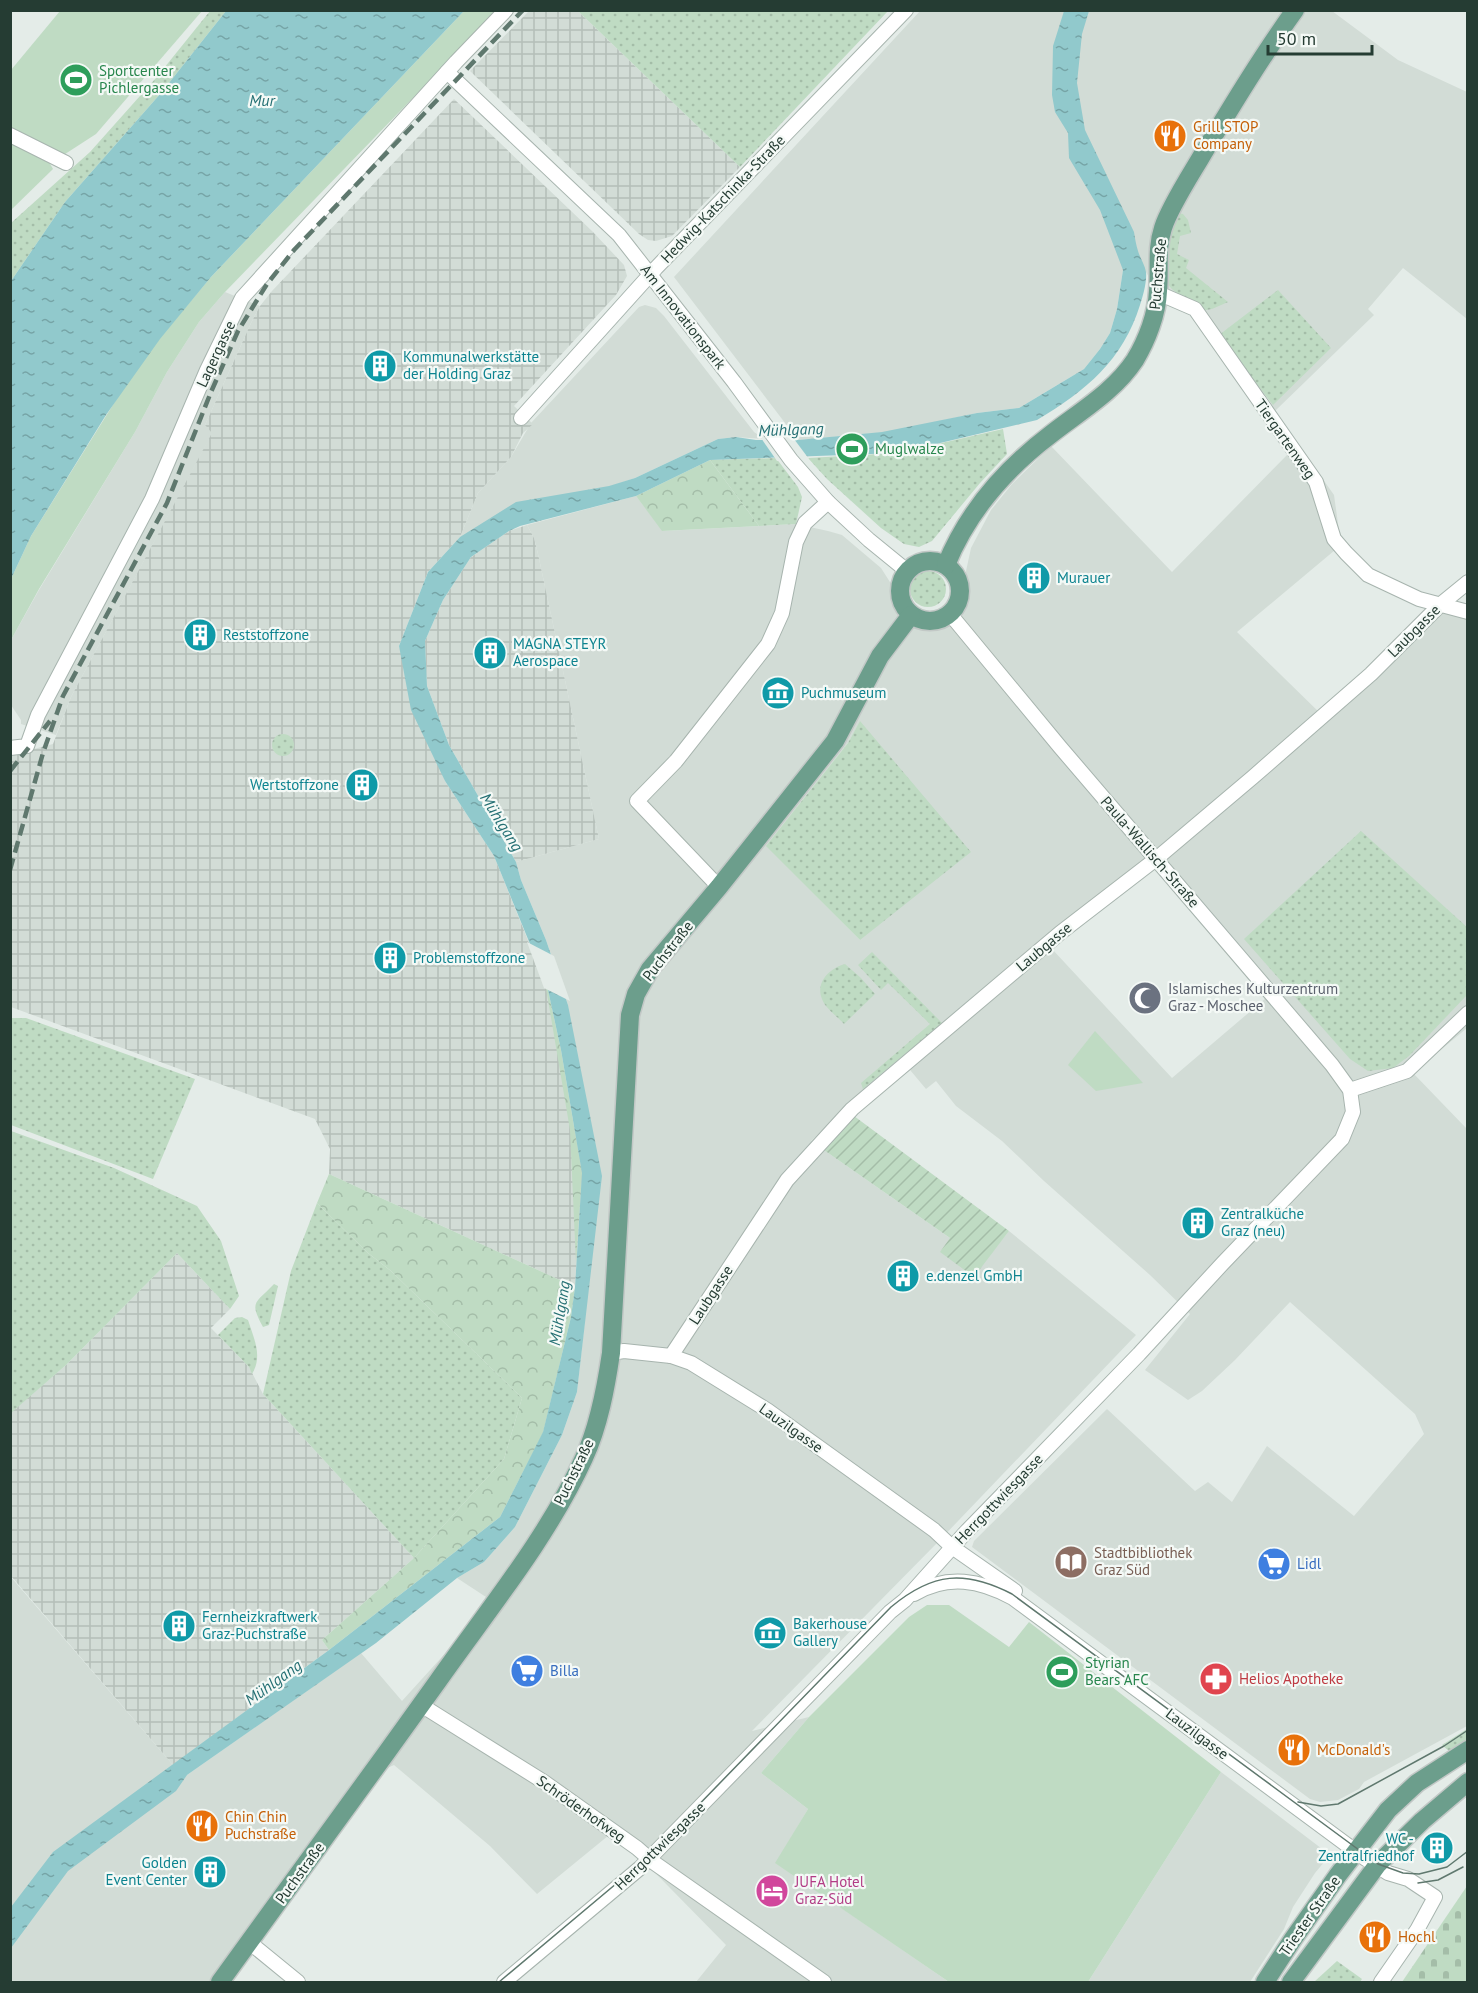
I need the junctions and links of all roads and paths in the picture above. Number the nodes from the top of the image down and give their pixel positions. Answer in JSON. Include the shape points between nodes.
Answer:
{"nodes":[{"id":1,"x":506,"y":10,"type":"edge"},
{"id":2,"x":906,"y":10,"type":"edge"},
{"id":3,"x":1295,"y":10,"type":"edge"},
{"id":4,"x":447,"y":72,"type":"junction"},
{"id":5,"x":10,"y":135,"type":"edge"},
{"id":6,"x":66,"y":163,"type":"dead end"},
{"id":7,"x":651,"y":276,"type":"junction"},
{"id":8,"x":1158,"y":293,"type":"junction"},
{"id":9,"x":521,"y":418,"type":"dead end"},
{"id":10,"x":828,"y":502,"type":"junction"},
{"id":11,"x":946,"y":565,"type":"junction"},
{"id":12,"x":907,"y":571,"type":"junction"},
{"id":13,"x":1467,"y":582,"type":"edge"},
{"id":14,"x":1441,"y":604,"type":"junction"},
{"id":15,"x":1467,"y":612,"type":"edge"},
{"id":16,"x":911,"y":615,"type":"junction"},
{"id":17,"x":950,"y":615,"type":"junction"},
{"id":18,"x":10,"y":748,"type":"edge"},
{"id":19,"x":1155,"y":859,"type":"junction"},
{"id":20,"x":719,"y":887,"type":"junction"},
{"id":21,"x":1467,"y":1013,"type":"edge"},
{"id":22,"x":1350,"y":1090,"type":"junction"},
{"id":23,"x":611,"y":1353,"type":"junction"},
{"id":24,"x":671,"y":1356,"type":"junction"},
{"id":25,"x":952,"y":1547,"type":"junction"},
{"id":26,"x":950,"y":1581,"type":"junction"},
{"id":27,"x":905,"y":1600,"type":"junction"},
{"id":28,"x":1039,"y":1616,"type":"junction"},
{"id":29,"x":421,"y":1705,"type":"junction"},
{"id":30,"x":1467,"y":1750,"type":"edge"},
{"id":31,"x":1467,"y":1782,"type":"edge"},
{"id":32,"x":1356,"y":1852,"type":"junction"},
{"id":33,"x":650,"y":1859,"type":"junction"},
{"id":34,"x":1376,"y":1867,"type":"junction"},
{"id":35,"x":249,"y":1941,"type":"junction"},
{"id":36,"x":220,"y":1983,"type":"edge"},
{"id":37,"x":298,"y":1983,"type":"edge"},
{"id":38,"x":504,"y":1983,"type":"edge"},
{"id":39,"x":824,"y":1983,"type":"edge"},
{"id":40,"x":1265,"y":1983,"type":"edge"},
{"id":41,"x":1291,"y":1983,"type":"edge"},
{"id":42,"x":1382,"y":1983,"type":"edge"}],
"edges":[{"from":1,"to":4,"type":"street","name":"Lagergasse"},
{"from":2,"to":7,"type":"street","name":"Hedwig-Katschinka-Straße"},
{"from":3,"to":8,"type":"main road","name":"Puchstraße","via":[[1240,90],[1164,225],[1159,242]]},
{"from":4,"to":7,"type":"street","name":"Am Innovationspark","via":[[618,235]]},
{"from":4,"to":18,"type":"street","name":"Lagergasse","via":[[242,298],[152,500],[38,715],[27,746]]},
{"from":5,"to":6,"type":"street"},
{"from":7,"to":9,"type":"street","name":"Hedwig-Katschinka-Straße"},
{"from":7,"to":10,"type":"street","name":"Am Innovationspark","via":[[791,460]]},
{"from":8,"to":11,"type":"main road","name":"Puchstraße","via":[[1154,318],[1136,358],[1122,377],[998,480],[960,533]]},
{"from":8,"to":14,"type":"street","name":"Tiergartenweg","via":[[1194,309],[1316,483],[1334,539],[1346,553],[1368,575],[1419,599]]},
{"from":10,"to":12,"type":"street","name":"Am Innovationspark"},
{"from":10,"to":20,"type":"street","via":[[805,523],[796,542],[782,613],[768,644],[676,761],[637,801]]},
{"from":11,"to":12,"type":"main road","via":[[927,560]]},
{"from":11,"to":17,"type":"main road","via":[[960,584],[960,599]]},
{"from":12,"to":16,"type":"main road","via":[[901,582],[900,598]]},
{"from":13,"to":14,"type":"street","name":"Laubgasse"},
{"from":14,"to":15,"type":"street","name":"Tiergartenweg"},
{"from":14,"to":19,"type":"street","name":"Laubgasse","via":[[1371,674]]},
{"from":16,"to":17,"type":"main road","via":[[927,621]]},
{"from":16,"to":20,"type":"main road","name":"Puchstraße","via":[[880,656],[835,741]]},
{"from":17,"to":19,"type":"street","name":"Paula-Wallisch-Straße"},
{"from":19,"to":22,"type":"street","name":"Paula-Wallisch-Straße"},
{"from":19,"to":24,"type":"street","name":"Laubgasse","via":[[1060,933],[852,1109],[787,1180]]},
{"from":20,"to":23,"type":"main road","name":"Puchstraße","via":[[650,969],[636,993],[630,1015]]},
{"from":21,"to":22,"type":"street","via":[[1407,1071]]},
{"from":22,"to":25,"type":"street","name":"Herrgottwiesgasse","via":[[1353,1112],[1342,1138]]},
{"from":23,"to":24,"type":"street","name":"Lauzilgasse"},
{"from":23,"to":29,"type":"main road","name":"Puchstraße","via":[[596,1424],[566,1492],[512,1577]]},
{"from":24,"to":25,"type":"street","name":"Lauzilgasse","via":[[691,1363],[767,1410]]},
{"from":25,"to":26,"type":"street","via":[[945,1571]]},
{"from":25,"to":27,"type":"street","name":"Herrgottwiesgasse"},
{"from":25,"to":28,"type":"street","name":"Lauzilgasse","via":[[1021,1595]]},
{"from":26,"to":27,"type":"street","name":"Lauzilgasse"},
{"from":26,"to":28,"type":"street","name":"Lauzilgasse","via":[[993,1587]]},
{"from":27,"to":33,"type":"street","name":"Herrgottwiesgasse"},
{"from":28,"to":32,"type":"street","name":"Lauzilgasse"},
{"from":29,"to":33,"type":"street","name":"Schröderhofweg","via":[[544,1782]]},
{"from":29,"to":35,"type":"main road","name":"Puchstraße"},
{"from":30,"to":32,"type":"main road","name":"Triester Straße","via":[[1388,1810]]},
{"from":31,"to":34,"type":"main road","name":"Triester Straße"},
{"from":32,"to":34,"type":"street"},
{"from":32,"to":40,"type":"main road","name":"Triester Straße"},
{"from":33,"to":38,"type":"street","name":"Herrgottwiesgasse"},
{"from":33,"to":39,"type":"street","name":"Schröderhofweg"},
{"from":34,"to":41,"type":"main road","name":"Triester Straße"},
{"from":34,"to":42,"type":"street","via":[[1408,1879],[1435,1897]]},
{"from":35,"to":36,"type":"main road","name":"Puchstraße"},
{"from":35,"to":37,"type":"street"}]}
